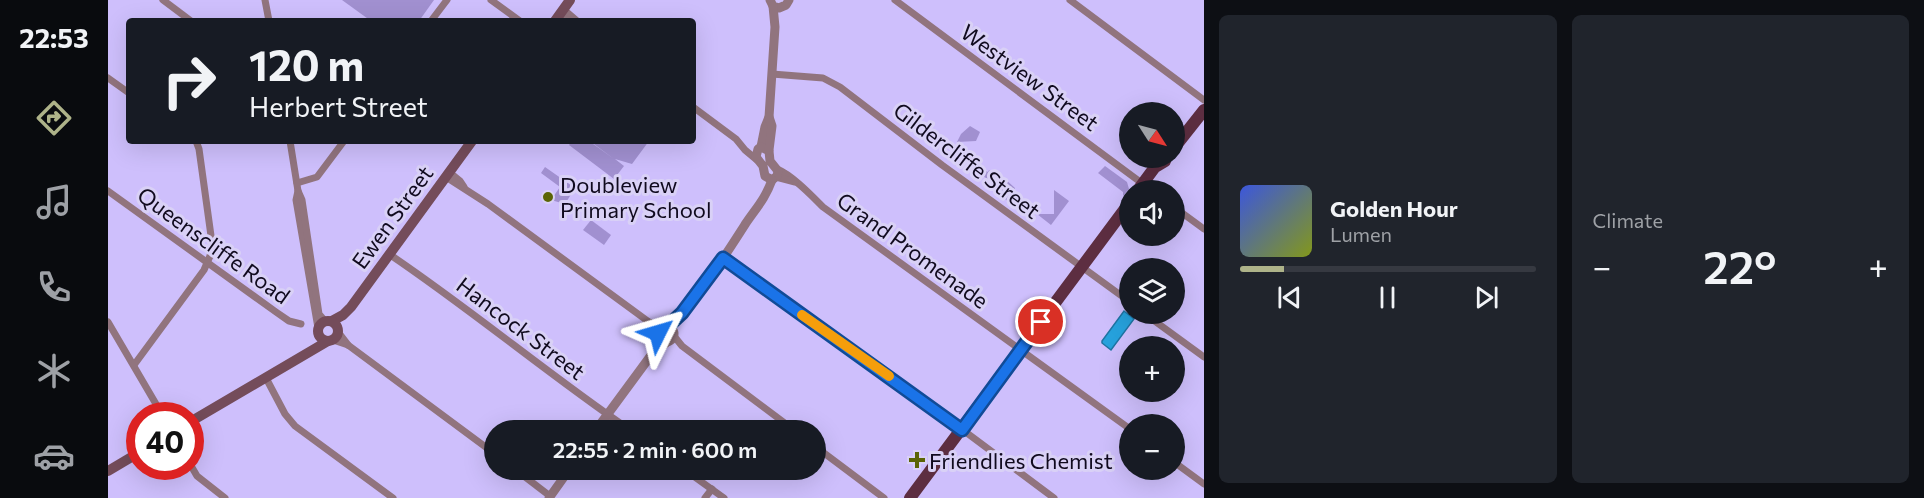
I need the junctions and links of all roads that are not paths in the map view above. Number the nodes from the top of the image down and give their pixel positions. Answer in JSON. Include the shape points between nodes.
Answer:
{"nodes":[{"id":1,"x":162,"y":0,"type":"edge"},
{"id":2,"x":265,"y":0,"type":"edge"},
{"id":3,"x":447,"y":0,"type":"edge"},
{"id":4,"x":491,"y":0,"type":"edge"},
{"id":5,"x":576,"y":0,"type":"edge"},
{"id":6,"x":762,"y":0,"type":"edge"},
{"id":7,"x":895,"y":0,"type":"edge"},
{"id":8,"x":1070,"y":0,"type":"edge"},
{"id":9,"x":778,"y":3,"type":"edge"},
{"id":10,"x":564,"y":15,"type":"edge"},
{"id":11,"x":187,"y":18,"type":"edge"},
{"id":12,"x":268,"y":18,"type":"edge"},
{"id":13,"x":433,"y":18,"type":"edge"},
{"id":14,"x":516,"y":18,"type":"edge"},
{"id":15,"x":772,"y":74,"type":"junction"},
{"id":16,"x":108,"y":78,"type":"edge"},
{"id":17,"x":126,"y":91,"type":"edge"},
{"id":18,"x":1204,"y":100,"type":"edge"},
{"id":19,"x":696,"y":109,"type":"edge"},
{"id":20,"x":1204,"y":110,"type":"edge"},
{"id":21,"x":1185,"y":134,"type":"edge"},
{"id":22,"x":197,"y":144,"type":"edge"},
{"id":23,"x":290,"y":144,"type":"edge"},
{"id":24,"x":342,"y":144,"type":"edge"},
{"id":25,"x":469,"y":144,"type":"edge"},
{"id":26,"x":742,"y":145,"type":"junction"},
{"id":27,"x":762,"y":149,"type":"junction"},
{"id":28,"x":757,"y":160,"type":"junction"},
{"id":29,"x":764,"y":173,"type":"junction"},
{"id":30,"x":447,"y":175,"type":"junction"},
{"id":31,"x":775,"y":175,"type":"junction"},
{"id":32,"x":1133,"y":180,"type":"edge"},
{"id":33,"x":297,"y":183,"type":"junction"},
{"id":34,"x":108,"y":191,"type":"edge"},
{"id":35,"x":752,"y":214,"type":"junction"},
{"id":36,"x":1185,"y":215,"type":"edge"},
{"id":37,"x":1119,"y":218,"type":"edge"},
{"id":38,"x":1119,"y":226,"type":"edge"},
{"id":39,"x":1204,"y":229,"type":"edge"},
{"id":40,"x":389,"y":254,"type":"junction"},
{"id":41,"x":723,"y":258,"type":"junction"},
{"id":42,"x":207,"y":263,"type":"junction"},
{"id":43,"x":1085,"y":268,"type":"junction"},
{"id":44,"x":1119,"y":294,"type":"edge"},
{"id":45,"x":108,"y":322,"type":"edge"},
{"id":46,"x":301,"y":324,"type":"dead end"},
{"id":47,"x":1159,"y":324,"type":"edge"},
{"id":48,"x":329,"y":331,"type":"junction"},
{"id":49,"x":666,"y":334,"type":"junction"},
{"id":50,"x":1023,"y":352,"type":"junction"},
{"id":51,"x":1204,"y":357,"type":"edge"},
{"id":52,"x":134,"y":365,"type":"junction"},
{"id":53,"x":266,"y":378,"type":"junction"},
{"id":54,"x":155,"y":402,"type":"edge"},
{"id":55,"x":204,"y":414,"type":"edge"},
{"id":56,"x":607,"y":415,"type":"junction"},
{"id":57,"x":603,"y":420,"type":"edge"},
{"id":58,"x":615,"y":420,"type":"edge"},
{"id":59,"x":781,"y":420,"type":"edge"},
{"id":60,"x":1119,"y":421,"type":"edge"},
{"id":61,"x":964,"y":431,"type":"junction"},
{"id":62,"x":484,"y":446,"type":"edge"},
{"id":63,"x":826,"y":454,"type":"edge"},
{"id":64,"x":126,"y":460,"type":"edge"},
{"id":65,"x":1185,"y":470,"type":"edge"},
{"id":66,"x":108,"y":471,"type":"edge"},
{"id":67,"x":202,"y":480,"type":"edge"},
{"id":68,"x":528,"y":480,"type":"edge"},
{"id":69,"x":562,"y":480,"type":"edge"},
{"id":70,"x":699,"y":480,"type":"edge"},
{"id":71,"x":1204,"y":484,"type":"edge"},
{"id":72,"x":712,"y":489,"type":"junction"},
{"id":73,"x":549,"y":497,"type":"edge"},
{"id":74,"x":225,"y":498,"type":"edge"},
{"id":75,"x":393,"y":498,"type":"edge"},
{"id":76,"x":705,"y":498,"type":"edge"},
{"id":77,"x":724,"y":498,"type":"edge"},
{"id":78,"x":884,"y":498,"type":"edge"},
{"id":79,"x":910,"y":498,"type":"edge"},
{"id":80,"x":918,"y":498,"type":"edge"},
{"id":81,"x":1054,"y":498,"type":"edge"}],
"edges":[{"from":1,"to":11,"type":"street"},
{"from":2,"to":12,"type":"street"},
{"from":3,"to":13,"type":"street"},
{"from":4,"to":14,"type":"street"},
{"from":5,"to":10,"type":"main road"},
{"from":6,"to":9,"type":"street"},
{"from":7,"to":32,"type":"street","name":"Westview Street"},
{"from":8,"to":18,"type":"street"},
{"from":9,"to":15,"type":"street"},
{"from":15,"to":27,"type":"street","via":[[772,126]]},
{"from":15,"to":43,"type":"street","name":"Gildercliffe Street","via":[[823,78],[840,87]]},
{"from":16,"to":17,"type":"street"},
{"from":19,"to":26,"type":"street"},
{"from":20,"to":21,"type":"main road"},
{"from":22,"to":42,"type":"street","via":[[212,243]]},
{"from":23,"to":33,"type":"street"},
{"from":24,"to":33,"type":"street","via":[[317,177]]},
{"from":25,"to":30,"type":"main road","name":"Ewen Street"},
{"from":26,"to":27,"type":"street"},
{"from":26,"to":28,"type":"street"},
{"from":27,"to":28,"type":"street","via":[[756,153]]},
{"from":27,"to":31,"type":"street"},
{"from":28,"to":29,"type":"street","via":[[764,166]]},
{"from":29,"to":31,"type":"street","via":[[767,178]]},
{"from":29,"to":35,"type":"street"},
{"from":30,"to":40,"type":"main road","name":"Ewen Street"},
{"from":30,"to":49,"type":"street"},
{"from":31,"to":35,"type":"street"},
{"from":31,"to":50,"type":"street","name":"Grand Promenade","via":[[791,177],[823,207]]},
{"from":33,"to":48,"type":"street","via":[[296,200]]},
{"from":34,"to":42,"type":"street","name":"Queenscliffe Road"},
{"from":35,"to":41,"type":"street"},
{"from":36,"to":39,"type":"street"},
{"from":37,"to":43,"type":"main road"},
{"from":38,"to":43,"type":"main road"},
{"from":40,"to":48,"type":"main road","name":"Ewen Street"},
{"from":40,"to":56,"type":"street","name":"Hancock Street"},
{"from":41,"to":49,"type":"street"},
{"from":41,"to":61,"type":"street"},
{"from":42,"to":46,"type":"street","name":"Queenscliffe Road","via":[[289,321]]},
{"from":42,"to":52,"type":"street"},
{"from":43,"to":44,"type":"street","name":"Gildercliffe Street"},
{"from":43,"to":50,"type":"main road"},
{"from":45,"to":52,"type":"street"},
{"from":47,"to":51,"type":"street"},
{"from":48,"to":53,"type":"main road","via":[[314,349]]},
{"from":48,"to":62,"type":"street"},
{"from":49,"to":56,"type":"street"},
{"from":49,"to":59,"type":"street"},
{"from":50,"to":60,"type":"street","name":"Grand Promenade"},
{"from":50,"to":61,"type":"main road"},
{"from":52,"to":54,"type":"street"},
{"from":53,"to":55,"type":"main road"},
{"from":53,"to":75,"type":"street","via":[[295,426]]},
{"from":56,"to":57,"type":"street"},
{"from":56,"to":58,"type":"street","name":"Hancock Street"},
{"from":61,"to":79,"type":"main road"},
{"from":61,"to":80,"type":"main road"},
{"from":61,"to":81,"type":"street"},
{"from":63,"to":78,"type":"street"},
{"from":64,"to":66,"type":"main road"},
{"from":65,"to":71,"type":"street"},
{"from":67,"to":74,"type":"street"},
{"from":68,"to":73,"type":"street"},
{"from":69,"to":73,"type":"street"},
{"from":70,"to":72,"type":"street"},
{"from":72,"to":76,"type":"street"},
{"from":72,"to":77,"type":"street"}]}
